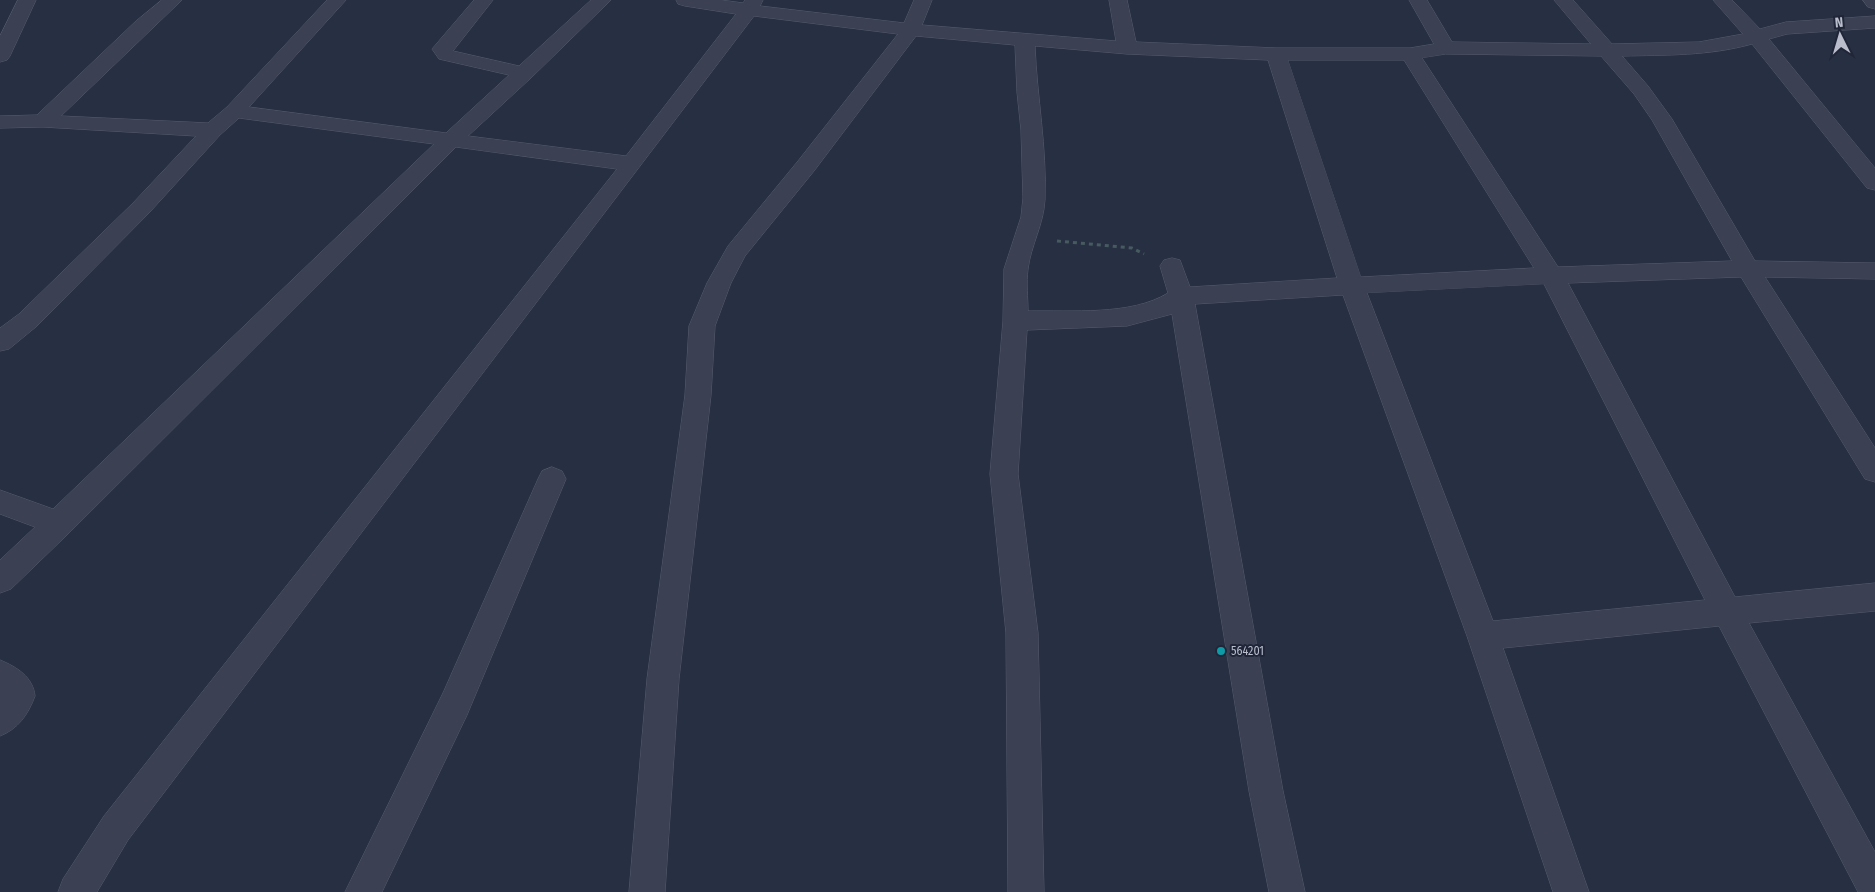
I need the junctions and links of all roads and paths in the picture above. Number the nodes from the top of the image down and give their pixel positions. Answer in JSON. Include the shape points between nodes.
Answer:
{"nodes":[{"id":1,"x":27,"y":0,"type":"edge"},
{"id":2,"x":173,"y":0,"type":"edge"},
{"id":3,"x":338,"y":0,"type":"edge"},
{"id":4,"x":484,"y":0,"type":"edge"},
{"id":5,"x":602,"y":0,"type":"edge"},
{"id":6,"x":685,"y":0,"type":"edge"},
{"id":7,"x":923,"y":0,"type":"edge"},
{"id":8,"x":1118,"y":0,"type":"edge"},
{"id":9,"x":1418,"y":0,"type":"edge"},
{"id":10,"x":1563,"y":0,"type":"edge"},
{"id":11,"x":1722,"y":0,"type":"edge"},
{"id":12,"x":1872,"y":0,"type":"edge"},
{"id":13,"x":1875,"y":3,"type":"edge"},
{"id":14,"x":752,"y":5,"type":"edge"},
{"id":15,"x":1875,"y":22,"type":"edge"},
{"id":16,"x":911,"y":30,"type":"junction"},
{"id":17,"x":1756,"y":36,"type":"junction"},
{"id":18,"x":1026,"y":39,"type":"junction"},
{"id":19,"x":1127,"y":48,"type":"junction"},
{"id":20,"x":1446,"y":48,"type":"junction"},
{"id":21,"x":1605,"y":50,"type":"junction"},
{"id":22,"x":1276,"y":54,"type":"junction"},
{"id":23,"x":1410,"y":54,"type":"junction"},
{"id":24,"x":0,"y":56,"type":"edge"},
{"id":25,"x":525,"y":73,"type":"junction"},
{"id":26,"x":234,"y":111,"type":"junction"},
{"id":27,"x":43,"y":121,"type":"junction"},
{"id":28,"x":0,"y":122,"type":"edge"},
{"id":29,"x":213,"y":130,"type":"junction"},
{"id":30,"x":450,"y":141,"type":"junction"},
{"id":31,"x":632,"y":164,"type":"junction"},
{"id":32,"x":1875,"y":183,"type":"edge"},
{"id":33,"x":1023,"y":243,"type":"junction"},
{"id":34,"x":1132,"y":248,"type":"dead end"},
{"id":35,"x":1172,"y":266,"type":"dead end"},
{"id":36,"x":1748,"y":269,"type":"junction"},
{"id":37,"x":1875,"y":271,"type":"edge"},
{"id":38,"x":1552,"y":276,"type":"junction"},
{"id":39,"x":1352,"y":286,"type":"junction"},
{"id":40,"x":1180,"y":296,"type":"junction"},
{"id":41,"x":1015,"y":321,"type":"junction"},
{"id":42,"x":0,"y":342,"type":"edge"},
{"id":43,"x":1875,"y":471,"type":"edge"},
{"id":44,"x":552,"y":479,"type":"dead end"},
{"id":45,"x":0,"y":502,"type":"edge"},
{"id":46,"x":60,"y":524,"type":"junction"},
{"id":47,"x":0,"y":580,"type":"edge"},
{"id":48,"x":1875,"y":597,"type":"edge"},
{"id":49,"x":1727,"y":612,"type":"junction"},
{"id":50,"x":1483,"y":636,"type":"junction"},
{"id":51,"x":0,"y":675,"type":"edge"},
{"id":52,"x":0,"y":720,"type":"edge"},
{"id":53,"x":1875,"y":888,"type":"edge"},
{"id":54,"x":76,"y":892,"type":"edge"},
{"id":55,"x":363,"y":892,"type":"edge"},
{"id":56,"x":647,"y":892,"type":"edge"},
{"id":57,"x":1026,"y":892,"type":"edge"},
{"id":58,"x":1287,"y":892,"type":"edge"},
{"id":59,"x":1571,"y":892,"type":"edge"}],
"edges":[{"from":1,"to":24,"type":"street"},
{"from":2,"to":27,"type":"street"},
{"from":3,"to":26,"type":"street"},
{"from":4,"to":25,"type":"street","via":[[442,49],[446,55]]},
{"from":5,"to":25,"type":"street"},
{"from":6,"to":14,"type":"street"},
{"from":7,"to":16,"type":"street"},
{"from":8,"to":19,"type":"street"},
{"from":9,"to":20,"type":"street"},
{"from":10,"to":21,"type":"street"},
{"from":11,"to":17,"type":"street"},
{"from":12,"to":13,"type":"street"},
{"from":14,"to":16,"type":"street"},
{"from":14,"to":31,"type":"street"},
{"from":15,"to":17,"type":"street","via":[[1786,28]]},
{"from":16,"to":18,"type":"street"},
{"from":16,"to":56,"type":"street","via":[[736,252],[719,283],[702,326],[698,395],[663,678]]},
{"from":17,"to":21,"type":"street","via":[[1698,48]]},
{"from":17,"to":32,"type":"street"},
{"from":18,"to":19,"type":"street"},
{"from":18,"to":33,"type":"street","via":[[1034,198]]},
{"from":19,"to":22,"type":"street"},
{"from":20,"to":21,"type":"street"},
{"from":20,"to":23,"type":"street"},
{"from":21,"to":36,"type":"street","via":[[1662,118]]},
{"from":22,"to":23,"type":"street"},
{"from":22,"to":39,"type":"street"},
{"from":23,"to":38,"type":"street"},
{"from":25,"to":30,"type":"street"},
{"from":26,"to":29,"type":"street"},
{"from":26,"to":30,"type":"street"},
{"from":27,"to":28,"type":"street"},
{"from":27,"to":29,"type":"street"},
{"from":29,"to":42,"type":"street","via":[[141,208],[28,320]]},
{"from":30,"to":31,"type":"street"},
{"from":30,"to":46,"type":"street"},
{"from":31,"to":54,"type":"street","via":[[215,697],[116,828]]},
{"from":33,"to":34,"type":"path","via":[[1063,240]]},
{"from":33,"to":41,"type":"street","via":[[1016,270]]},
{"from":35,"to":40,"type":"street"},
{"from":36,"to":37,"type":"street"},
{"from":36,"to":38,"type":"street"},
{"from":36,"to":43,"type":"street"},
{"from":38,"to":39,"type":"street"},
{"from":38,"to":49,"type":"street"},
{"from":39,"to":40,"type":"street"},
{"from":39,"to":50,"type":"street"},
{"from":40,"to":41,"type":"street","via":[[1162,308],[1127,317]]},
{"from":40,"to":58,"type":"street"},
{"from":41,"to":57,"type":"street","via":[[1004,474],[1022,633]]},
{"from":44,"to":55,"type":"street","via":[[455,704]]},
{"from":45,"to":46,"type":"street"},
{"from":46,"to":47,"type":"street"},
{"from":48,"to":49,"type":"street"},
{"from":49,"to":50,"type":"street"},
{"from":49,"to":53,"type":"street"},
{"from":50,"to":59,"type":"street"},
{"from":51,"to":52,"type":"street","via":[[16,685],[19,692],[16,704]]}]}
